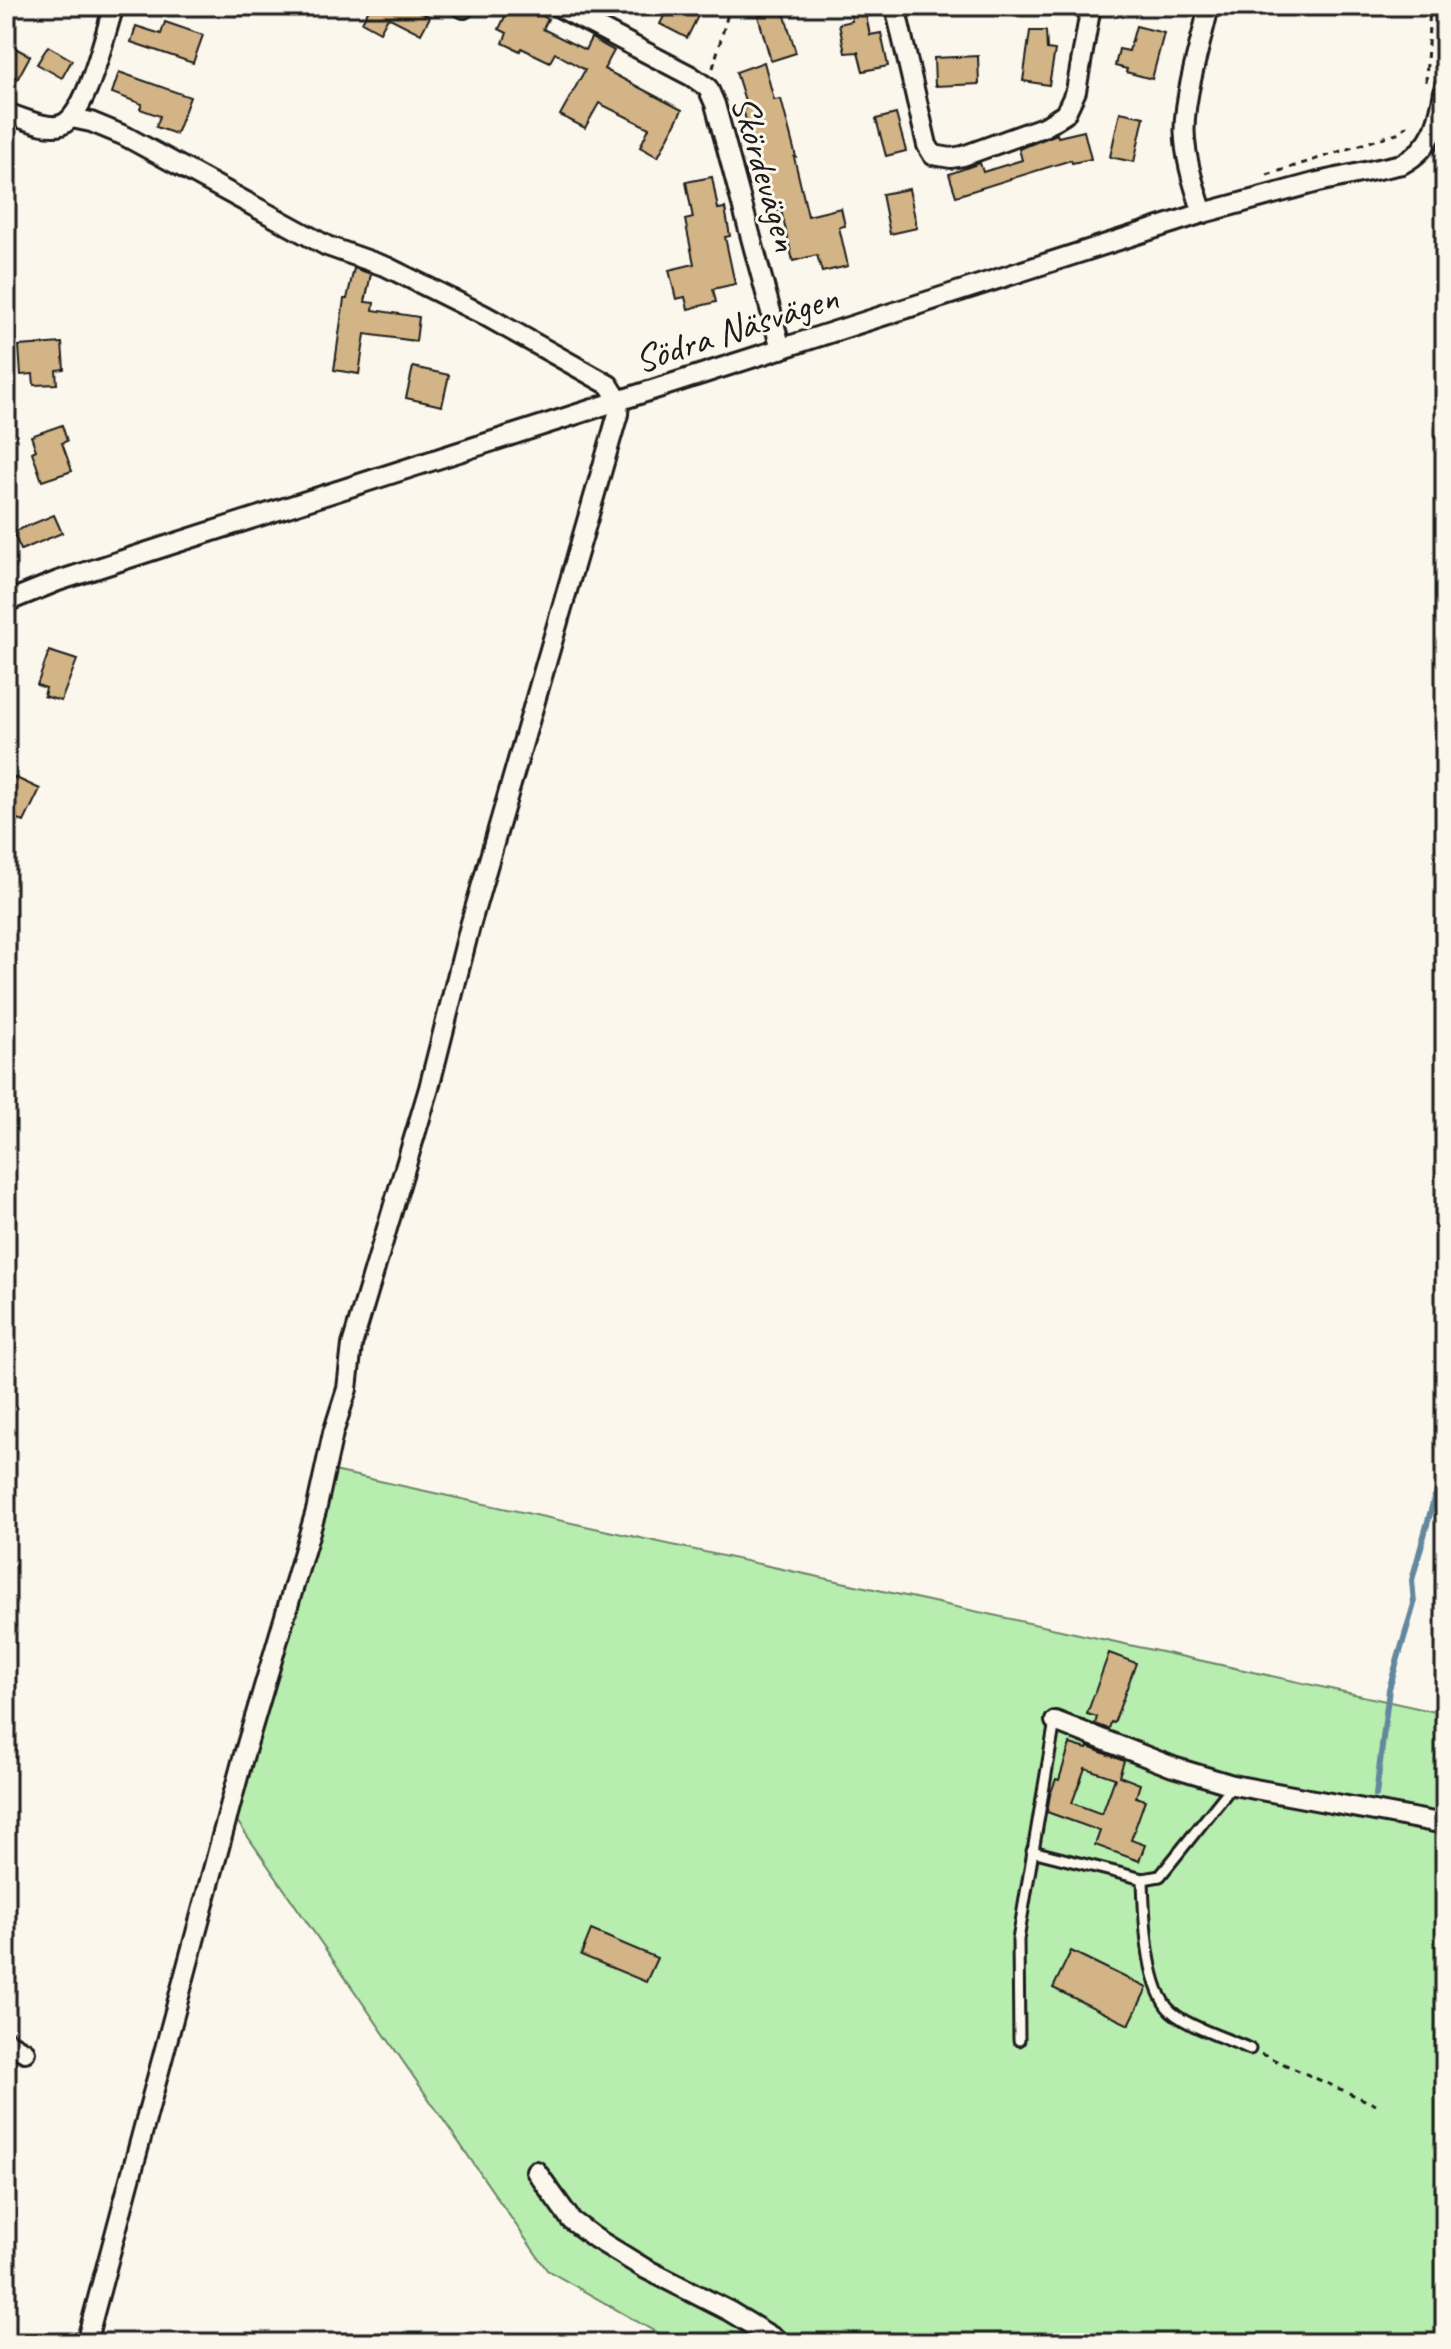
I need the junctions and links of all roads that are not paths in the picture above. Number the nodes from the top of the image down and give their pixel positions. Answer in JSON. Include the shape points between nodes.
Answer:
{"nodes":[{"id":1,"x":114,"y":6,"type":"edge"},
{"id":2,"x":557,"y":6,"type":"edge"},
{"id":3,"x":895,"y":6,"type":"edge"},
{"id":4,"x":1091,"y":6,"type":"edge"},
{"id":5,"x":1209,"y":6,"type":"edge"},
{"id":6,"x":1445,"y":85,"type":"edge"},
{"id":7,"x":6,"y":113,"type":"edge"},
{"id":8,"x":72,"y":118,"type":"junction"},
{"id":9,"x":1203,"y":213,"type":"junction"},
{"id":10,"x":781,"y":349,"type":"junction"},
{"id":11,"x":619,"y":401,"type":"junction"},
{"id":12,"x":6,"y":602,"type":"edge"},
{"id":13,"x":1055,"y":1721,"type":"joint"},
{"id":14,"x":1233,"y":1785,"type":"junction"},
{"id":15,"x":1445,"y":1824,"type":"edge"},
{"id":16,"x":1032,"y":1851,"type":"junction"},
{"id":17,"x":1143,"y":1879,"type":"junction"},
{"id":18,"x":1019,"y":2040,"type":"dead end"},
{"id":19,"x":6,"y":2041,"type":"edge"},
{"id":20,"x":1250,"y":2049,"type":"road end"},
{"id":21,"x":25,"y":2052,"type":"dead end"},
{"id":22,"x":536,"y":2171,"type":"dead end"},
{"id":23,"x":86,"y":2343,"type":"edge"},
{"id":24,"x":782,"y":2343,"type":"edge"}],
"edges":[{"from":1,"to":8,"type":"street","via":[[83,101]]},
{"from":2,"to":10,"type":"street","name":"Skördevägen","via":[[708,88]]},
{"from":3,"to":4,"type":"street","via":[[927,145],[933,155],[951,158],[1046,126],[1065,114],[1076,91]]},
{"from":5,"to":9,"type":"street","via":[[1184,137]]},
{"from":6,"to":9,"type":"street","name":"Södra Näsvägen","via":[[1433,135],[1414,158]]},
{"from":7,"to":8,"type":"street","via":[[46,124],[61,125]]},
{"from":8,"to":11,"type":"street","via":[[125,136],[327,246],[387,267],[484,315],[609,385]]},
{"from":9,"to":10,"type":"street","name":"Södra Näsvägen"},
{"from":10,"to":11,"type":"street","name":"Södra Näsvägen"},
{"from":11,"to":12,"type":"street","name":"Södra Näsvägen"},
{"from":11,"to":23,"type":"street","via":[[429,1088],[352,1345],[347,1389],[316,1511],[243,1758]]},
{"from":13,"to":14,"type":"street"},
{"from":13,"to":16,"type":"lane"},
{"from":14,"to":15,"type":"street"},
{"from":14,"to":17,"type":"lane","via":[[1160,1876]]},
{"from":16,"to":17,"type":"lane"},
{"from":16,"to":18,"type":"lane","via":[[1018,1940]]},
{"from":17,"to":20,"type":"lane","via":[[1145,1933],[1167,2007]]},
{"from":19,"to":21,"type":"street"},
{"from":22,"to":24,"type":"street","via":[[571,2220],[595,2238]]}]}
